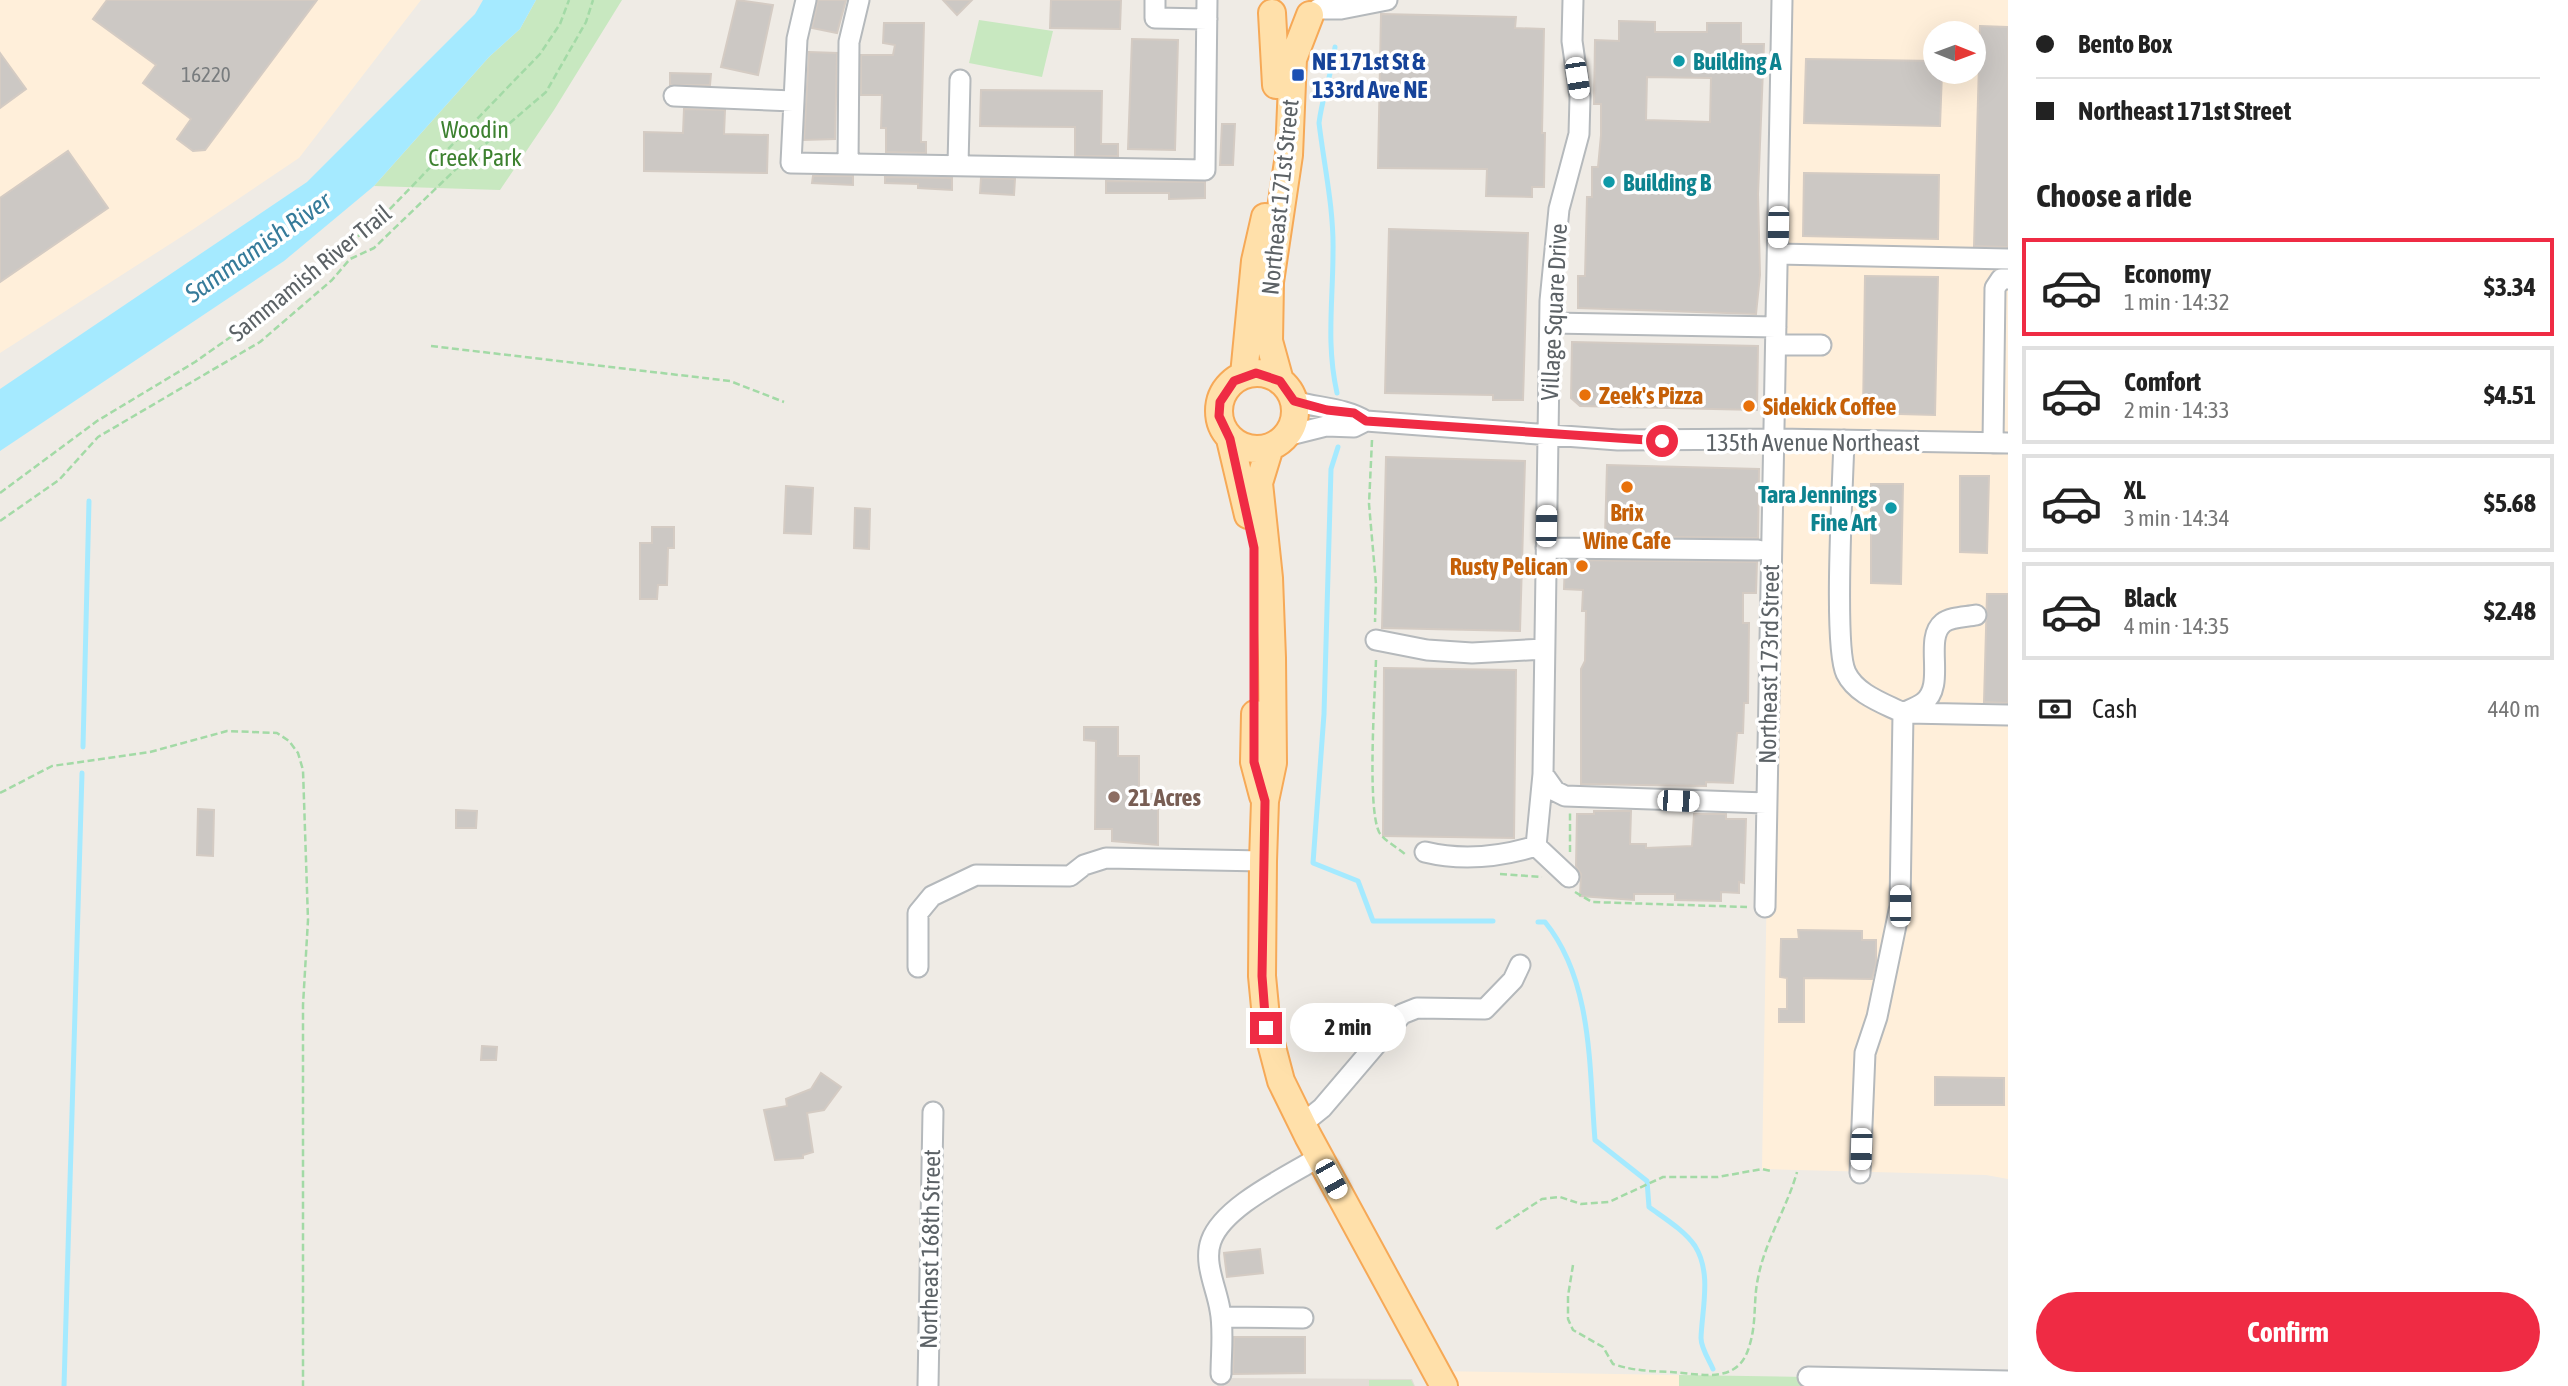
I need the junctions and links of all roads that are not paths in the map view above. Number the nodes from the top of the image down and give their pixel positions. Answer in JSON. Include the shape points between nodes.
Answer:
{"nodes":[{"id":1,"x":806,"y":0,"type":"edge"},
{"id":2,"x":859,"y":0,"type":"edge"},
{"id":3,"x":1155,"y":0,"type":"edge"},
{"id":4,"x":1387,"y":0,"type":"edge"},
{"id":5,"x":1573,"y":0,"type":"edge"},
{"id":6,"x":1782,"y":0,"type":"edge"},
{"id":7,"x":1268,"y":7,"type":"edge"},
{"id":8,"x":1317,"y":8,"type":"edge"},
{"id":9,"x":1207,"y":9,"type":"edge"},
{"id":10,"x":960,"y":80,"type":"dead end"},
{"id":11,"x":674,"y":96,"type":"dead end"},
{"id":12,"x":793,"y":101,"type":"junction"},
{"id":13,"x":848,"y":164,"type":"junction"},
{"id":14,"x":958,"y":166,"type":"junction"},
{"id":15,"x":1778,"y":254,"type":"junction"},
{"id":16,"x":2008,"y":259,"type":"edge"},
{"id":17,"x":2008,"y":279,"type":"edge"},
{"id":18,"x":1551,"y":323,"type":"junction"},
{"id":19,"x":1776,"y":336,"type":"junction"},
{"id":20,"x":1821,"y":345,"type":"dead end"},
{"id":21,"x":1244,"y":375,"type":"junction"},
{"id":22,"x":1287,"y":391,"type":"junction"},
{"id":23,"x":1366,"y":421,"type":"junction"},
{"id":24,"x":1549,"y":436,"type":"junction"},
{"id":25,"x":1230,"y":439,"type":"junction"},
{"id":26,"x":1774,"y":439,"type":"junction"},
{"id":27,"x":1844,"y":440,"type":"junction"},
{"id":28,"x":1278,"y":441,"type":"junction"},
{"id":29,"x":2001,"y":443,"type":"edge"},
{"id":30,"x":1546,"y":548,"type":"junction"},
{"id":31,"x":1758,"y":550,"type":"dead end"},
{"id":32,"x":1976,"y":615,"type":"dead end"},
{"id":33,"x":1376,"y":640,"type":"road end"},
{"id":34,"x":1545,"y":649,"type":"junction"},
{"id":35,"x":1903,"y":713,"type":"junction"},
{"id":36,"x":2008,"y":715,"type":"edge"},
{"id":37,"x":1543,"y":774,"type":"junction"},
{"id":38,"x":1265,"y":801,"type":"junction"},
{"id":39,"x":1766,"y":803,"type":"junction"},
{"id":40,"x":1536,"y":846,"type":"junction"},
{"id":41,"x":1418,"y":856,"type":"road end"},
{"id":42,"x":1263,"y":861,"type":"junction"},
{"id":43,"x":1569,"y":880,"type":"road end"},
{"id":44,"x":1765,"y":907,"type":"road end"},
{"id":45,"x":1520,"y":965,"type":"dead end"},
{"id":46,"x":918,"y":967,"type":"dead end"},
{"id":47,"x":933,"y":1112,"type":"dead end"},
{"id":48,"x":1302,"y":1124,"type":"junction"},
{"id":49,"x":1319,"y":1157,"type":"junction"},
{"id":50,"x":1860,"y":1173,"type":"dead end"},
{"id":51,"x":1221,"y":1317,"type":"junction"},
{"id":52,"x":1303,"y":1318,"type":"dead end"},
{"id":53,"x":1221,"y":1374,"type":"dead end"},
{"id":54,"x":1808,"y":1377,"type":"dead end"},
{"id":55,"x":2008,"y":1381,"type":"edge"},
{"id":56,"x":1970,"y":1383,"type":"edge"},
{"id":57,"x":928,"y":1386,"type":"edge"},
{"id":58,"x":1444,"y":1386,"type":"edge"}],
"edges":[{"from":1,"to":12,"type":"street","via":[[797,39]]},
{"from":2,"to":13,"type":"street","via":[[849,42]]},
{"from":3,"to":9,"type":"street","via":[[1155,18]]},
{"from":4,"to":8,"type":"street","via":[[1341,9]]},
{"from":5,"to":18,"type":"street","name":"Village Square Drive","via":[[1579,134],[1553,249]]},
{"from":6,"to":15,"type":"street","name":"Northeast 173rd Street"},
{"from":7,"to":8,"type":"main road","via":[[1291,20]]},
{"from":7,"to":21,"type":"main road","name":"Northeast 171st Street","via":[[1276,57],[1273,163],[1255,261]]},
{"from":8,"to":22,"type":"main road","name":"Northeast 171st Street","via":[[1293,59],[1289,155],[1268,301],[1269,341]]},
{"from":9,"to":14,"type":"street","via":[[1205,170]]},
{"from":10,"to":14,"type":"street"},
{"from":11,"to":12,"type":"street"},
{"from":12,"to":13,"type":"street","via":[[790,163]]},
{"from":13,"to":14,"type":"street"},
{"from":15,"to":16,"type":"street"},
{"from":15,"to":19,"type":"street","name":"Northeast 173rd Street"},
{"from":17,"to":29,"type":"street","via":[[2001,279],[1995,288],[1994,396]]},
{"from":18,"to":19,"type":"street"},
{"from":18,"to":24,"type":"street","name":"Village Square Drive"},
{"from":19,"to":20,"type":"street"},
{"from":19,"to":26,"type":"street","name":"Northeast 173rd Street"},
{"from":21,"to":22,"type":"main road","via":[[1256,373]]},
{"from":21,"to":25,"type":"main road","via":[[1225,390],[1220,402],[1219,416]]},
{"from":22,"to":23,"type":"street","name":"135th Avenue Northeast","via":[[1327,410],[1354,413]]},
{"from":22,"to":28,"type":"main road","via":[[1293,425]]},
{"from":23,"to":24,"type":"street","name":"135th Avenue Northeast"},
{"from":23,"to":28,"type":"street","name":"135th Avenue Northeast","via":[[1354,427],[1326,426]]},
{"from":24,"to":26,"type":"street","name":"135th Avenue Northeast"},
{"from":24,"to":30,"type":"street","name":"Village Square Drive"},
{"from":25,"to":28,"type":"main road","via":[[1252,449]]},
{"from":25,"to":38,"type":"main road","via":[[1254,548],[1254,762]]},
{"from":26,"to":27,"type":"street","name":"135th Avenue Northeast"},
{"from":26,"to":39,"type":"street","name":"Northeast 173rd Street"},
{"from":27,"to":29,"type":"street","name":"135th Avenue Northeast"},
{"from":27,"to":35,"type":"street","via":[[1840,630],[1845,673],[1866,695]]},
{"from":28,"to":38,"type":"main road","via":[[1259,483],[1272,659],[1273,763]]},
{"from":30,"to":31,"type":"street"},
{"from":30,"to":34,"type":"street","name":"Village Square Drive"},
{"from":32,"to":35,"type":"street","via":[[1946,621],[1939,627],[1932,690],[1925,702]]},
{"from":33,"to":34,"type":"street","via":[[1472,653]]},
{"from":34,"to":37,"type":"street","name":"Village Square Drive"},
{"from":35,"to":36,"type":"street"},
{"from":35,"to":50,"type":"street","via":[[1900,906],[1865,1053]]},
{"from":37,"to":39,"type":"street","via":[[1555,791],[1580,797]]},
{"from":37,"to":40,"type":"street","name":"Village Square Drive"},
{"from":38,"to":42,"type":"main road"},
{"from":39,"to":44,"type":"street","name":"Northeast 173rd Street"},
{"from":40,"to":41,"type":"street","via":[[1490,856]]},
{"from":40,"to":43,"type":"street"},
{"from":42,"to":46,"type":"street","via":[[1106,858],[1084,864],[1070,876],[976,875],[932,896],[918,913]]},
{"from":42,"to":48,"type":"main road","via":[[1266,1028],[1281,1081]]},
{"from":45,"to":48,"type":"street","via":[[1513,980],[1485,1010],[1417,1008],[1402,1014],[1322,1108]]},
{"from":47,"to":57,"type":"street","name":"Northeast 168th Street"},
{"from":48,"to":49,"type":"main road"},
{"from":49,"to":51,"type":"street","via":[[1225,1220],[1210,1242],[1211,1279]]},
{"from":49,"to":58,"type":"main road"},
{"from":51,"to":52,"type":"street"},
{"from":51,"to":53,"type":"street"},
{"from":54,"to":56,"type":"street"},
{"from":55,"to":56,"type":"street"}]}
